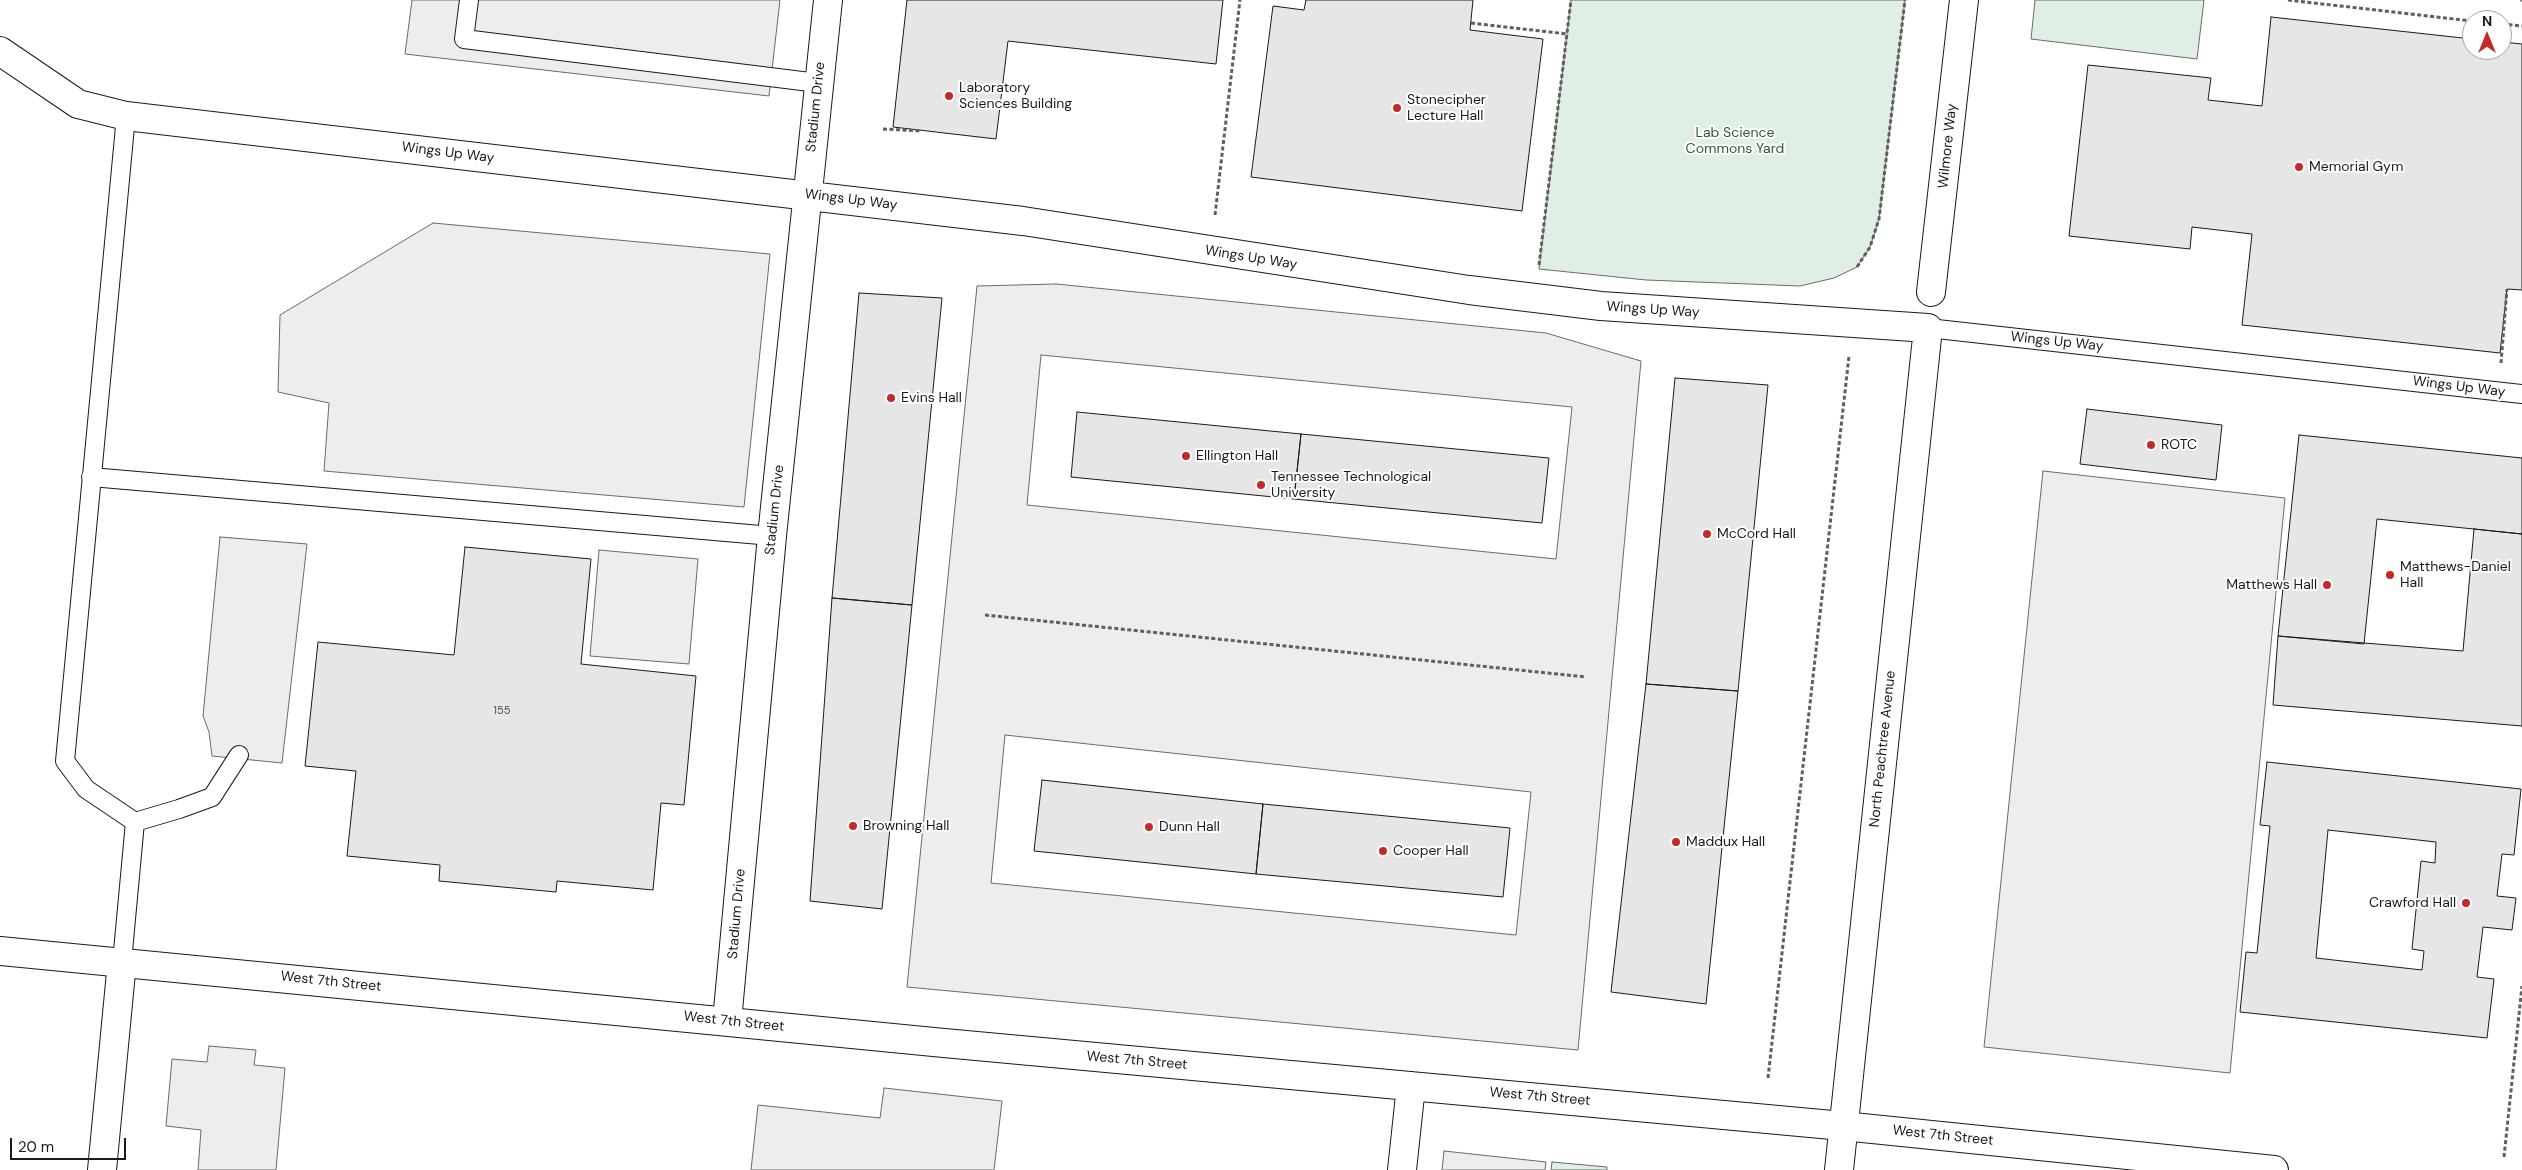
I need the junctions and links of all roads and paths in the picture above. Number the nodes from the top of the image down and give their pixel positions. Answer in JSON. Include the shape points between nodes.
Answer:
{"nodes":[{"id":1,"x":469,"y":0,"type":"edge"},
{"id":2,"x":828,"y":0,"type":"edge"},
{"id":3,"x":1240,"y":0,"type":"edge"},
{"id":4,"x":1571,"y":0,"type":"edge"},
{"id":5,"x":1905,"y":0,"type":"edge"},
{"id":6,"x":1964,"y":0,"type":"edge"},
{"id":7,"x":2288,"y":0,"type":"edge"},
{"id":8,"x":2462,"y":20,"type":"edge"},
{"id":9,"x":1471,"y":23,"type":"dead end"},
{"id":10,"x":1567,"y":34,"type":"junction"},
{"id":11,"x":0,"y":51,"type":"edge"},
{"id":12,"x":818,"y":83,"type":"junction"},
{"id":13,"x":126,"y":116,"type":"junction"},
{"id":14,"x":883,"y":129,"type":"dead end"},
{"id":15,"x":922,"y":131,"type":"dead end"},
{"id":16,"x":807,"y":195,"type":"junction"},
{"id":17,"x":1215,"y":218,"type":"dead end"},
{"id":18,"x":1857,"y":267,"type":"dead end"},
{"id":19,"x":1539,"y":269,"type":"dead end"},
{"id":20,"x":2507,"y":289,"type":"dead end"},
{"id":21,"x":1931,"y":292,"type":"dead end"},
{"id":22,"x":1928,"y":328,"type":"junction"},
{"id":23,"x":1850,"y":348,"type":"dead end"},
{"id":24,"x":2500,"y":369,"type":"dead end"},
{"id":25,"x":2522,"y":394,"type":"edge"},
{"id":26,"x":91,"y":477,"type":"junction"},
{"id":27,"x":772,"y":536,"type":"junction"},
{"id":28,"x":986,"y":614,"type":"dead end"},
{"id":29,"x":1586,"y":677,"type":"dead end"},
{"id":30,"x":239,"y":755,"type":"dead end"},
{"id":31,"x":135,"y":822,"type":"junction"},
{"id":32,"x":0,"y":951,"type":"edge"},
{"id":33,"x":122,"y":962,"type":"junction"},
{"id":34,"x":2522,"y":986,"type":"edge"},
{"id":35,"x":727,"y":1021,"type":"junction"},
{"id":36,"x":1768,"y":1078,"type":"dead end"},
{"id":37,"x":1411,"y":1086,"type":"junction"},
{"id":38,"x":1844,"y":1126,"type":"junction"},
{"id":39,"x":2504,"y":1157,"type":"dead end"},
{"id":40,"x":102,"y":1170,"type":"edge"},
{"id":41,"x":1402,"y":1170,"type":"edge"},
{"id":42,"x":1839,"y":1170,"type":"edge"},
{"id":43,"x":2274,"y":1170,"type":"edge"}],
"edges":[{"from":1,"to":12,"type":"lane","via":[[464,39]]},
{"from":2,"to":12,"type":"street","name":"Stadium Drive"},
{"from":3,"to":17,"type":"path"},
{"from":4,"to":10,"type":"path"},
{"from":5,"to":18,"type":"path","via":[[1879,219],[1870,247]]},
{"from":6,"to":21,"type":"street","name":"Wilmore Way"},
{"from":7,"to":8,"type":"path"},
{"from":9,"to":10,"type":"path"},
{"from":10,"to":19,"type":"path"},
{"from":11,"to":13,"type":"street","name":"Wings Up Way","via":[[78,104]]},
{"from":12,"to":16,"type":"street","name":"Stadium Drive"},
{"from":13,"to":16,"type":"street","name":"Wings Up Way"},
{"from":13,"to":26,"type":"lane"},
{"from":14,"to":15,"type":"path"},
{"from":16,"to":22,"type":"street","name":"Wings Up Way","via":[[1023,221],[1459,289],[1592,305]]},
{"from":16,"to":27,"type":"street","name":"Stadium Drive"},
{"from":20,"to":24,"type":"path"},
{"from":22,"to":25,"type":"lane","name":"Wings Up Way"},
{"from":22,"to":38,"type":"street","name":"North Peachtree Avenue"},
{"from":23,"to":36,"type":"path"},
{"from":26,"to":27,"type":"lane"},
{"from":26,"to":31,"type":"lane","via":[[65,761],[86,789]]},
{"from":27,"to":35,"type":"street","name":"Stadium Drive"},
{"from":28,"to":29,"type":"path"},
{"from":30,"to":31,"type":"lane","via":[[212,796],[179,810]]},
{"from":31,"to":33,"type":"lane"},
{"from":32,"to":33,"type":"street","name":"West 7th Street"},
{"from":33,"to":35,"type":"street","name":"West 7th Street"},
{"from":33,"to":40,"type":"street"},
{"from":34,"to":39,"type":"path"},
{"from":35,"to":37,"type":"street","name":"West 7th Street"},
{"from":37,"to":38,"type":"street","name":"West 7th Street"},
{"from":37,"to":41,"type":"street"},
{"from":38,"to":42,"type":"street","name":"North Peachtree Avenue"},
{"from":38,"to":43,"type":"street","name":"West 7th Street"}]}
